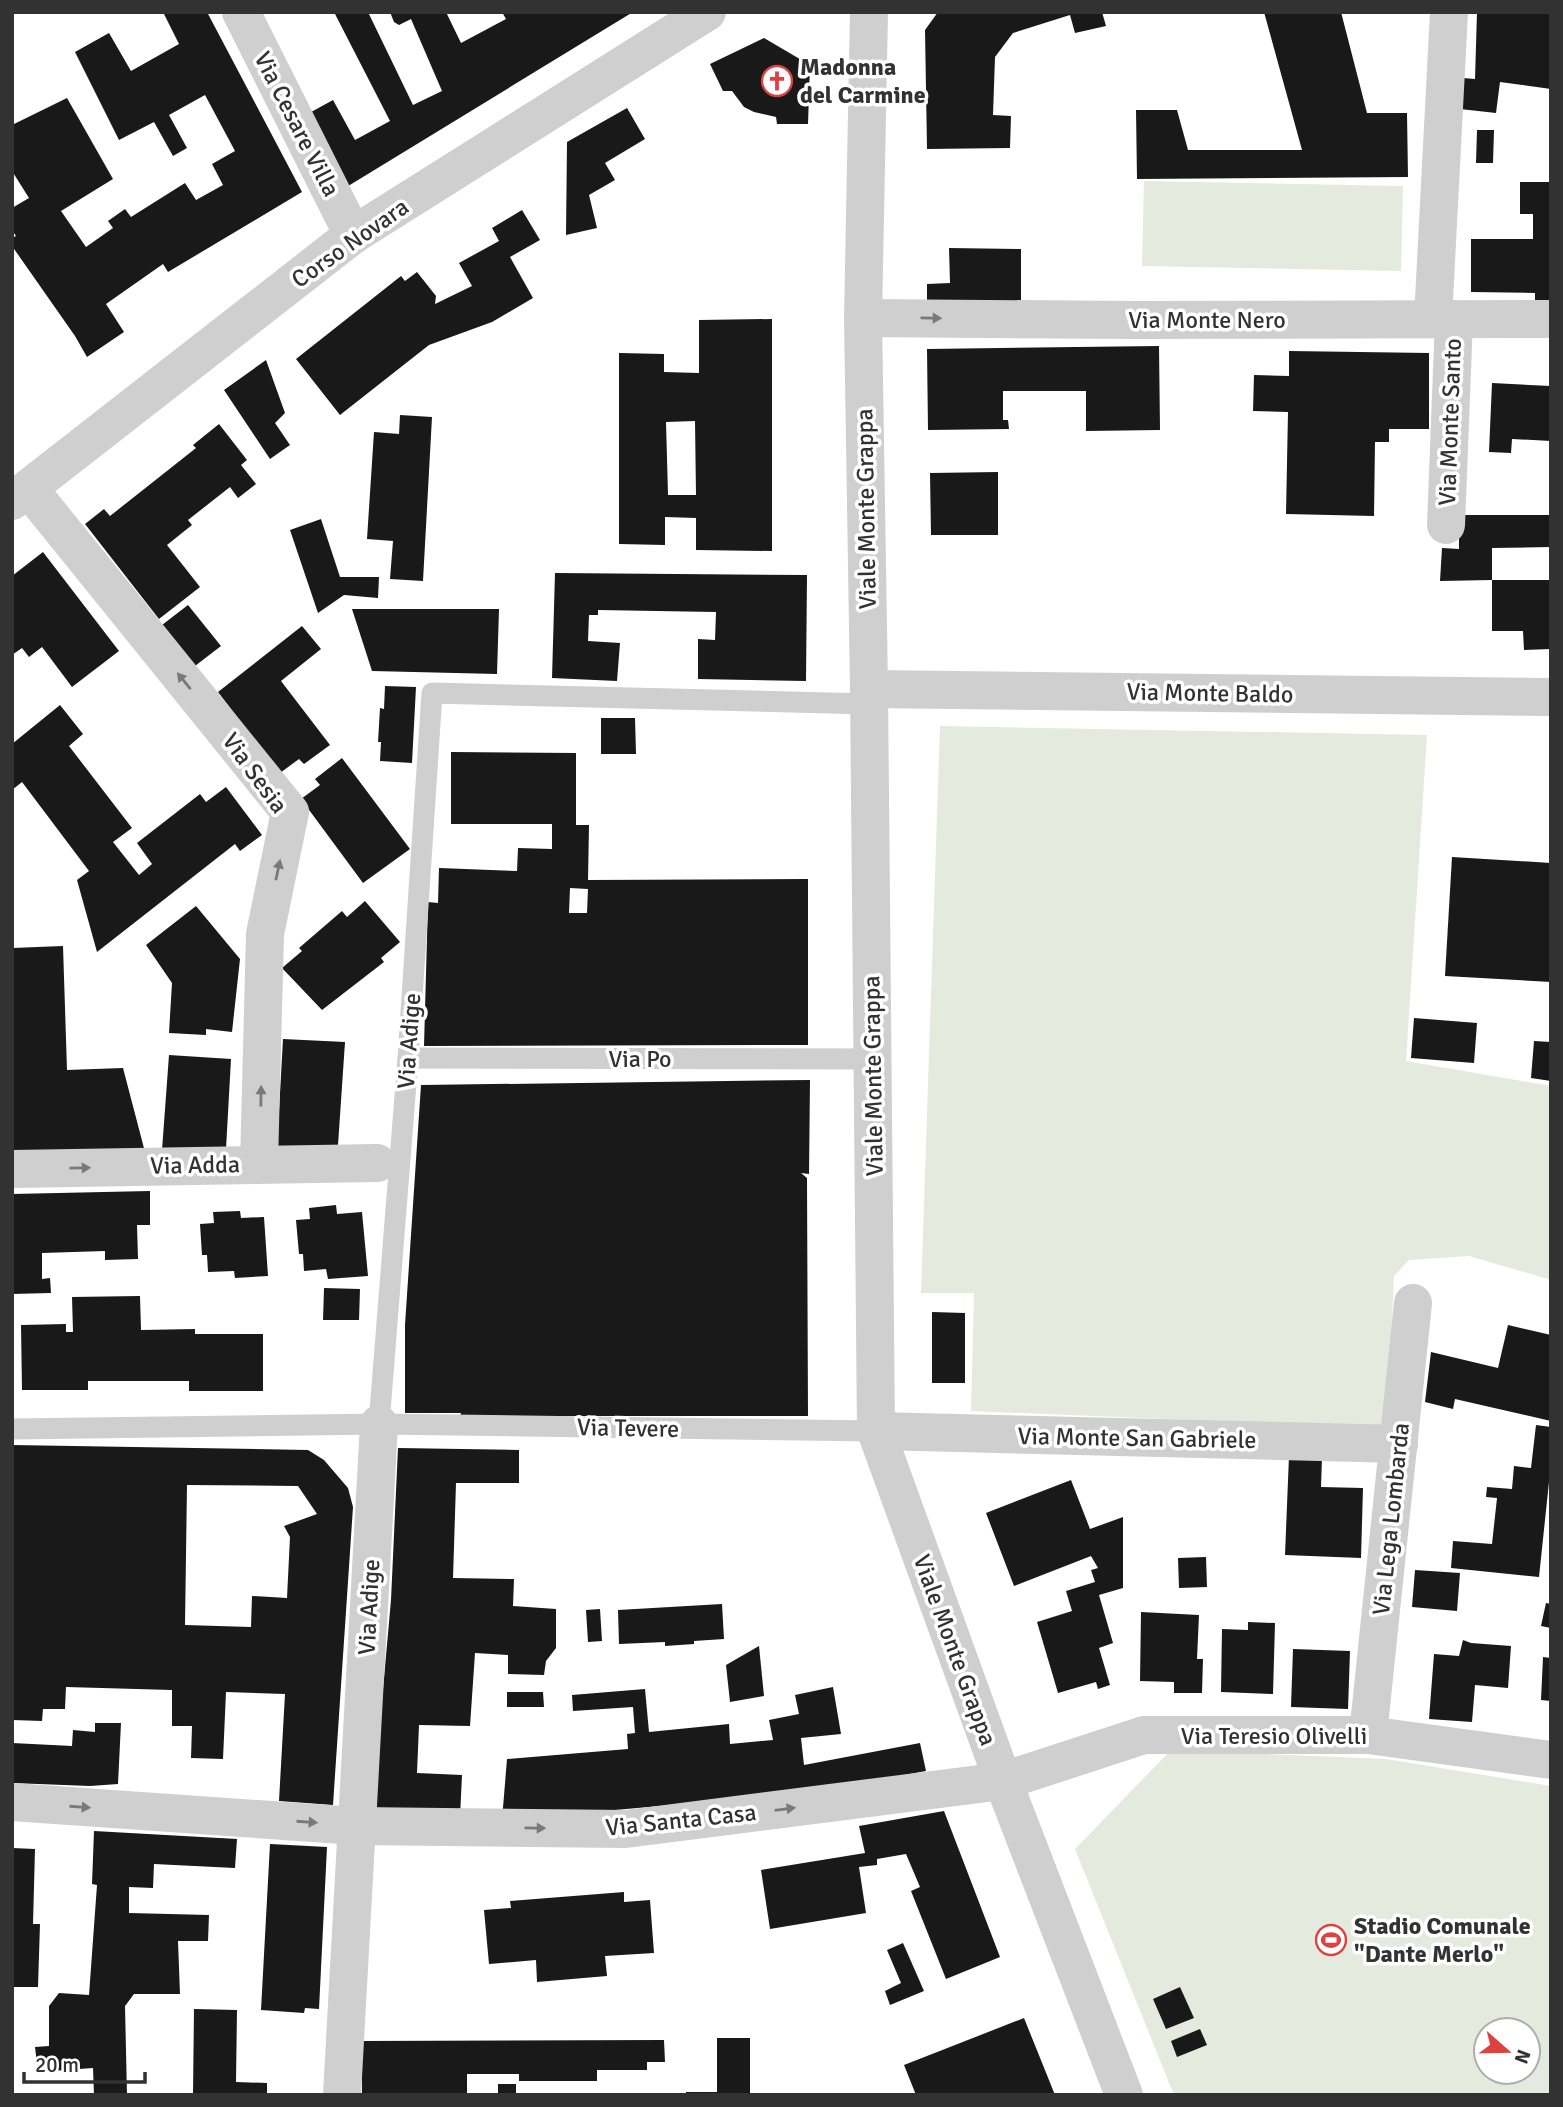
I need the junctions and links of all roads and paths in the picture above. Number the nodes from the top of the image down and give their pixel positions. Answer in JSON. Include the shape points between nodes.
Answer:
{"nodes":[{"id":1,"x":241,"y":12,"type":"edge"},
{"id":2,"x":706,"y":12,"type":"edge"},
{"id":3,"x":869,"y":12,"type":"edge"},
{"id":4,"x":1449,"y":12,"type":"edge"},
{"id":5,"x":353,"y":235,"type":"junction"},
{"id":6,"x":863,"y":318,"type":"junction"},
{"id":7,"x":1444,"y":319,"type":"junction"},
{"id":8,"x":1551,"y":319,"type":"edge"},
{"id":9,"x":20,"y":495,"type":"edge"},
{"id":10,"x":1446,"y":525,"type":"dead end"},
{"id":11,"x":869,"y":697,"type":"junction"},
{"id":12,"x":1551,"y":697,"type":"edge"},
{"id":13,"x":408,"y":1059,"type":"junction"},
{"id":14,"x":872,"y":1059,"type":"junction"},
{"id":15,"x":377,"y":1163,"type":"dead end"},
{"id":16,"x":259,"y":1164,"type":"junction"},
{"id":17,"x":12,"y":1169,"type":"edge"},
{"id":18,"x":1413,"y":1303,"type":"dead end"},
{"id":19,"x":379,"y":1424,"type":"junction"},
{"id":20,"x":12,"y":1429,"type":"edge"},
{"id":21,"x":876,"y":1431,"type":"junction"},
{"id":22,"x":1399,"y":1444,"type":"junction"},
{"id":23,"x":1368,"y":1735,"type":"junction"},
{"id":24,"x":1551,"y":1760,"type":"edge"},
{"id":25,"x":1003,"y":1781,"type":"junction"},
{"id":26,"x":12,"y":1802,"type":"edge"},
{"id":27,"x":357,"y":1826,"type":"junction"},
{"id":28,"x":342,"y":2095,"type":"edge"},
{"id":29,"x":1124,"y":2095,"type":"edge"}],
"edges":[{"from":1,"to":5,"type":"street","name":"Via Cesare Villa"},
{"from":2,"to":5,"type":"street","name":"Corso Novara"},
{"from":3,"to":6,"type":"street","name":"Viale Monte Grappa"},
{"from":4,"to":7,"type":"street","name":"Via Monte Santo"},
{"from":5,"to":9,"type":"street","name":"Corso Novara"},
{"from":6,"to":7,"type":"street","name":"Via Monte Nero","one_way":true},
{"from":6,"to":11,"type":"street","name":"Viale Monte Grappa"},
{"from":7,"to":8,"type":"street","name":"Via Monte Nero"},
{"from":7,"to":10,"type":"street","name":"Via Monte Santo"},
{"from":16,"to":9,"type":"street","name":"Via Sesia","one_way":true,"via":[[265,934],[290,812]]},
{"from":11,"to":12,"type":"street","name":"Via Monte Baldo"},
{"from":11,"to":13,"type":"lane","name":"Via Adige","via":[[432,693]]},
{"from":11,"to":14,"type":"street","name":"Viale Monte Grappa"},
{"from":13,"to":14,"type":"lane","name":"Via Po"},
{"from":13,"to":19,"type":"lane","name":"Via Adige"},
{"from":14,"to":21,"type":"street","name":"Viale Monte Grappa"},
{"from":15,"to":16,"type":"street","name":"Via Adda"},
{"from":17,"to":16,"type":"street","name":"Via Adda","one_way":true},
{"from":18,"to":22,"type":"street","name":"Via Lega Lombarda"},
{"from":19,"to":20,"type":"lane","name":"Via Tevere"},
{"from":19,"to":21,"type":"lane","name":"Via Tevere"},
{"from":19,"to":27,"type":"street","name":"Via Adige"},
{"from":21,"to":22,"type":"street","name":"Via Monte San Gabriele"},
{"from":21,"to":25,"type":"street","name":"Viale Monte Grappa"},
{"from":22,"to":23,"type":"street","name":"Via Lega Lombarda"},
{"from":23,"to":24,"type":"street","name":"Via Teresio Olivelli"},
{"from":23,"to":25,"type":"street","name":"Via Teresio Olivelli","via":[[1144,1735]]},
{"from":27,"to":25,"type":"street","name":"Via Santa Casa","one_way":true,"via":[[626,1829]]},
{"from":25,"to":29,"type":"street","name":"Viale Monte Grappa"},
{"from":26,"to":27,"type":"street","name":"Via Santa Casa","one_way":true},
{"from":27,"to":28,"type":"street"}]}
